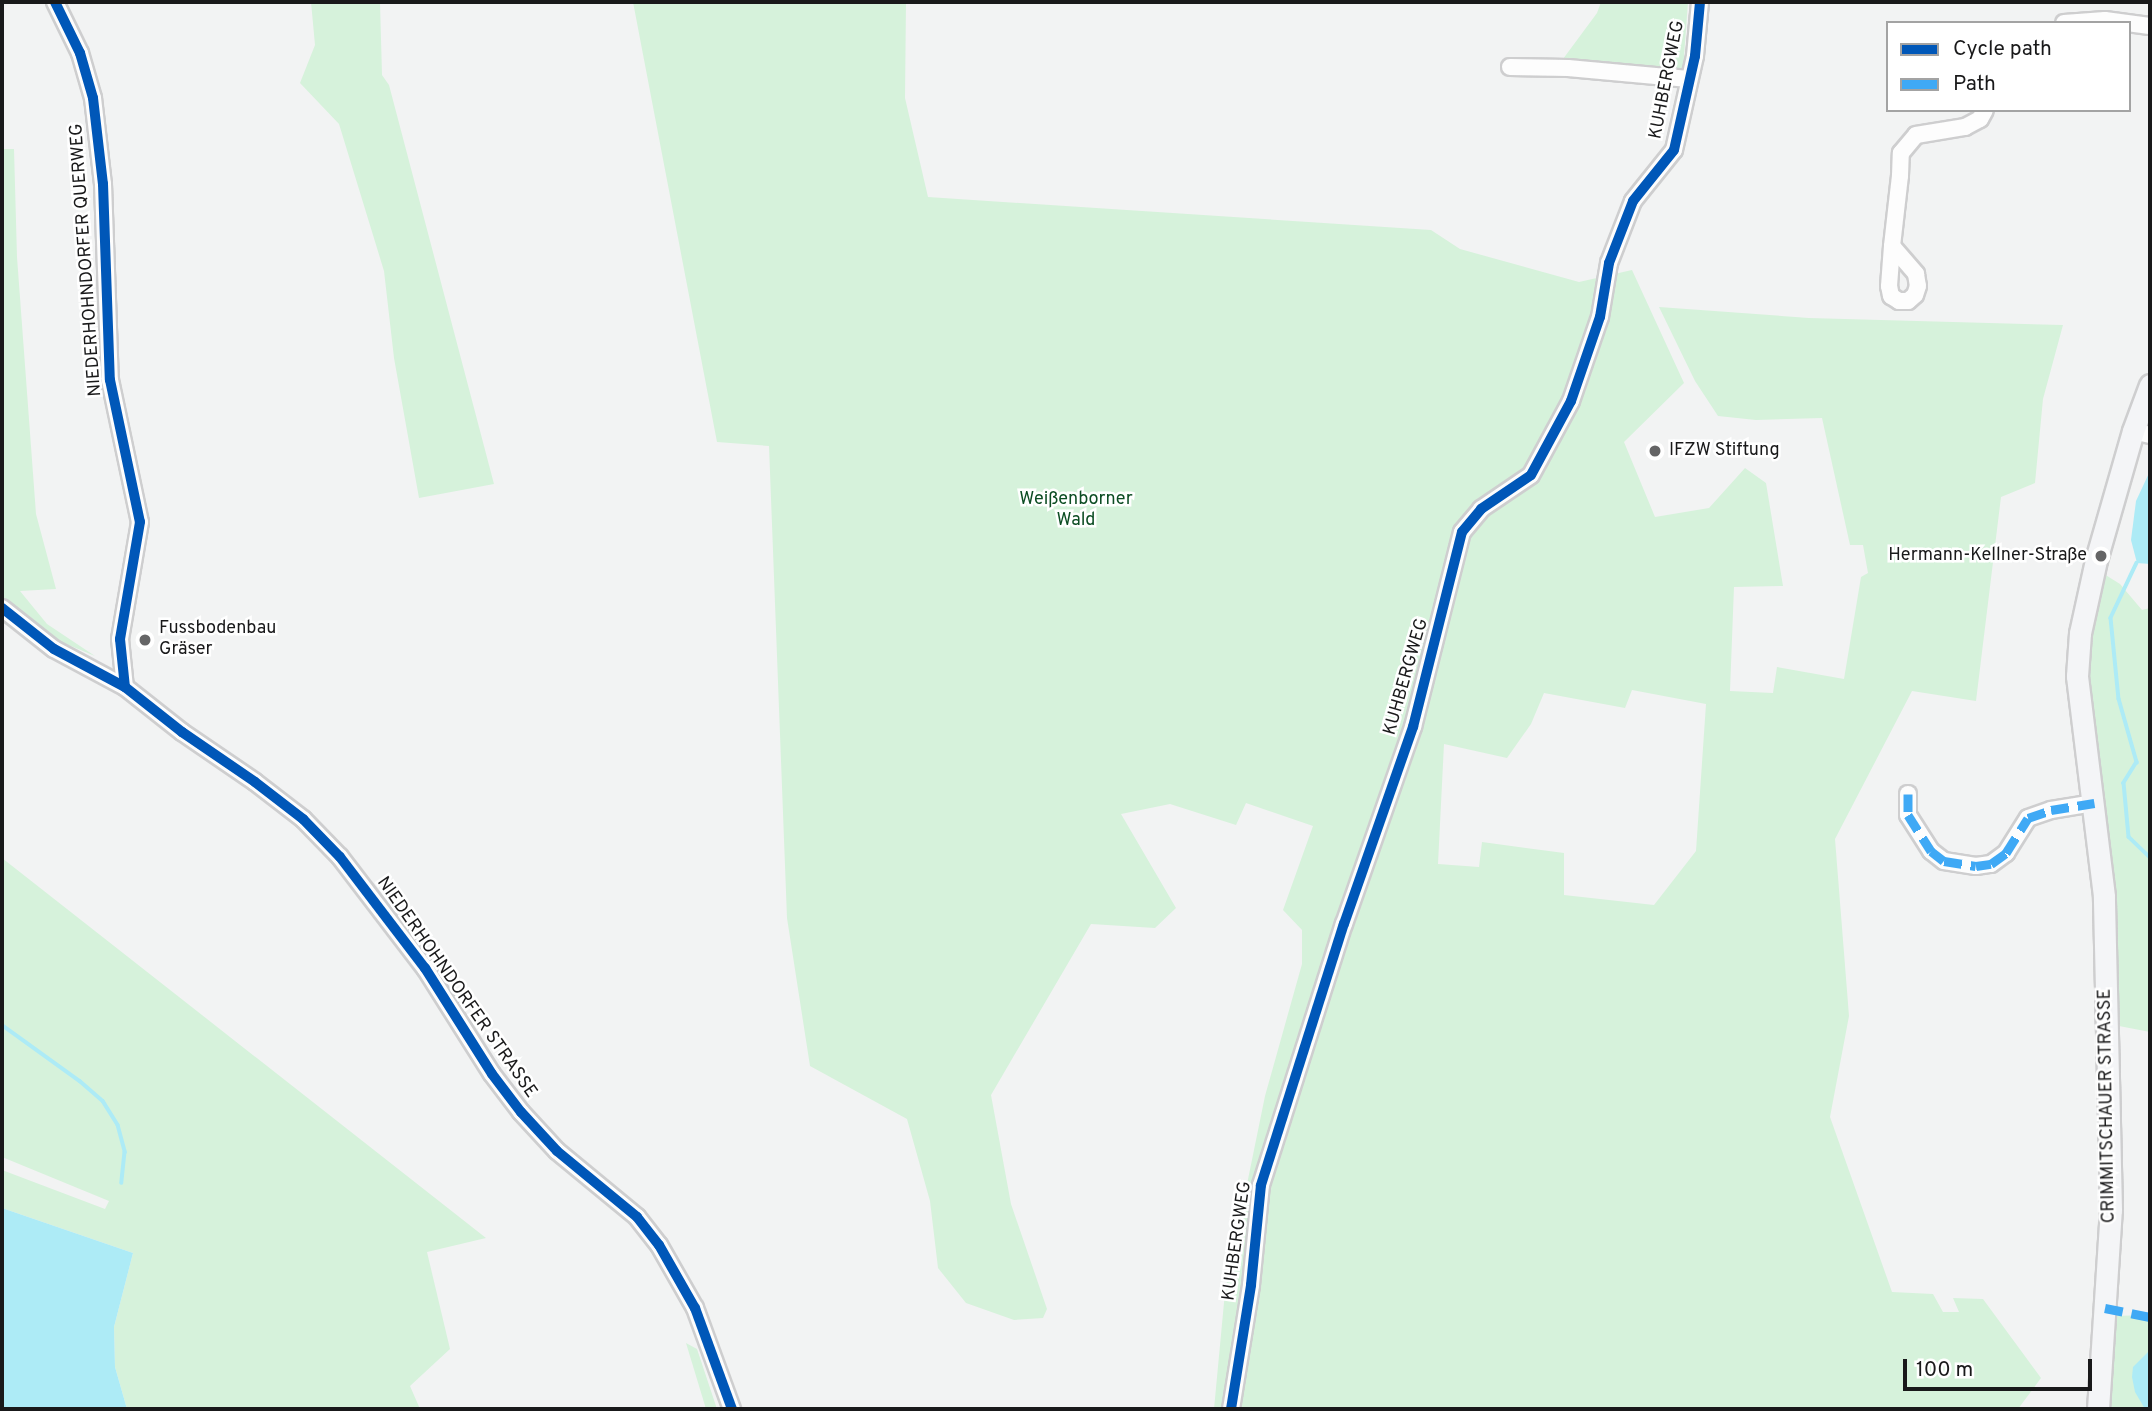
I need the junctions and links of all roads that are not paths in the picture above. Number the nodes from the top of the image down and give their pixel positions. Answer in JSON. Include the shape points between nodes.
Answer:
{"nodes":[{"id":1,"x":55,"y":2,"type":"edge"},
{"id":2,"x":1700,"y":2,"type":"edge"},
{"id":3,"x":2091,"y":21,"type":"edge"},
{"id":4,"x":2112,"y":21,"type":"edge"},
{"id":5,"x":2131,"y":23,"type":"edge"},
{"id":6,"x":2150,"y":26,"type":"edge"},
{"id":7,"x":1510,"y":67,"type":"dead end"},
{"id":8,"x":1689,"y":79,"type":"junction"},
{"id":9,"x":1984,"y":112,"type":"edge"},
{"id":10,"x":1892,"y":246,"type":"dead end"},
{"id":11,"x":2150,"y":385,"type":"edge"},
{"id":12,"x":2141,"y":433,"type":"edge"},
{"id":13,"x":2,"y":608,"type":"edge"},
{"id":14,"x":125,"y":687,"type":"junction"},
{"id":15,"x":1908,"y":794,"type":"dead end"},
{"id":16,"x":2094,"y":803,"type":"junction"},
{"id":17,"x":732,"y":1409,"type":"edge"},
{"id":18,"x":1231,"y":1409,"type":"edge"},
{"id":19,"x":2098,"y":1409,"type":"edge"}],
"edges":[{"from":1,"to":14,"type":"street","name":"NIEDERHOHNDORFER QUERWEG","via":[[79,52],[93,98],[103,184],[110,380],[140,522],[120,639]]},
{"from":2,"to":8,"type":"street","name":"KUHBERGWEG"},
{"from":3,"to":4,"type":"street"},
{"from":5,"to":6,"type":"street"},
{"from":7,"to":8,"type":"street","name":"KUHBERGWEG"},
{"from":8,"to":18,"type":"street","name":"KUHBERGWEG","via":[[1674,150],[1633,201],[1609,263],[1600,317],[1571,401],[1531,475],[1480,509],[1462,532],[1413,727],[1261,1185]]},
{"from":9,"to":10,"type":"street","via":[[1965,127],[1916,135],[1901,153]]},
{"from":11,"to":12,"type":"main road","name":"CRIMMITSCHAUER STRASSE"},
{"from":12,"to":16,"type":"main road","name":"CRIMMITSCHAUER STRASSE","via":[[2096,560],[2080,634],[2077,676]]},
{"from":13,"to":14,"type":"street","name":"NIEDERHOHNDORFER STRASSE","via":[[54,649]]},
{"from":14,"to":17,"type":"street","name":"NIEDERHOHNDORFER STRASSE","via":[[289,807],[340,857],[425,968],[521,1112],[557,1151],[637,1217],[659,1245],[695,1308]]},
{"from":15,"to":16,"type":"street","via":[[1908,815],[1931,851],[1944,861],[1976,866],[1992,864],[2006,853],[2028,818]]},
{"from":16,"to":19,"type":"main road","name":"CRIMMITSCHAUER STRASSE","via":[[2104,896],[2110,1140]]}]}
